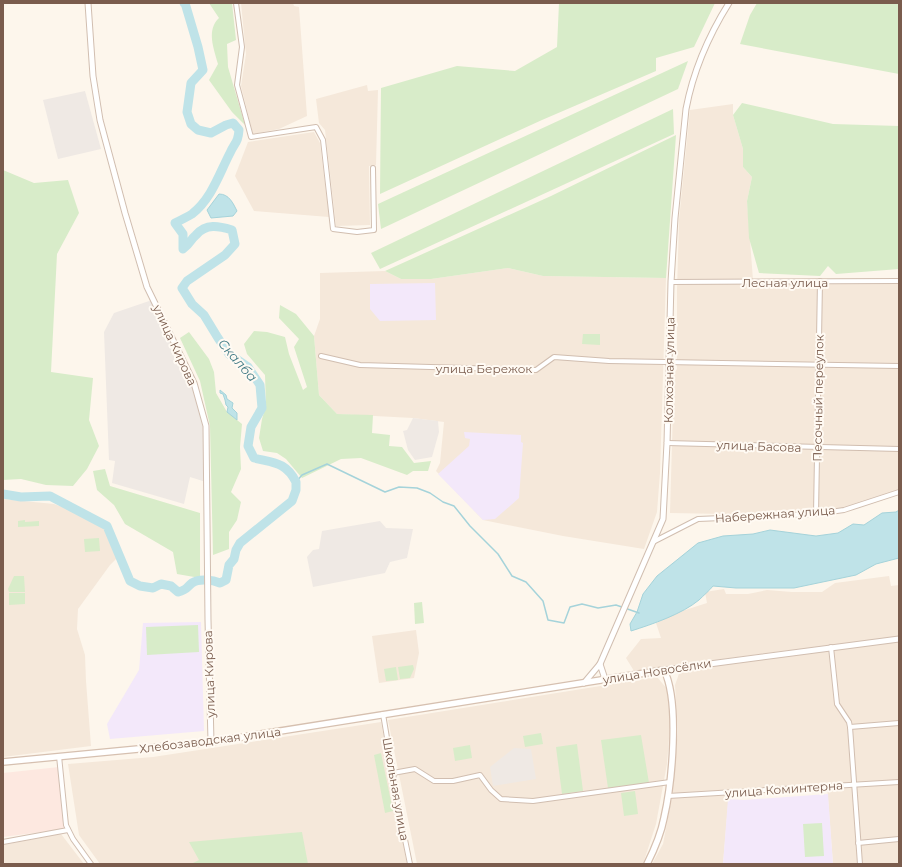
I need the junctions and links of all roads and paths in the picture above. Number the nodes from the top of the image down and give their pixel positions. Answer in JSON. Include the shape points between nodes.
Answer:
{"nodes":[{"id":1,"x":88,"y":3,"type":"edge"},
{"id":2,"x":236,"y":3,"type":"edge"},
{"id":3,"x":728,"y":3,"type":"edge"},
{"id":4,"x":373,"y":168,"type":"dead end"},
{"id":5,"x":820,"y":281,"type":"junction"},
{"id":6,"x":899,"y":281,"type":"edge"},
{"id":7,"x":671,"y":282,"type":"junction"},
{"id":8,"x":321,"y":356,"type":"dead end"},
{"id":9,"x":669,"y":362,"type":"junction"},
{"id":10,"x":818,"y":365,"type":"junction"},
{"id":11,"x":899,"y":366,"type":"edge"},
{"id":12,"x":667,"y":443,"type":"junction"},
{"id":13,"x":817,"y":447,"type":"junction"},
{"id":14,"x":899,"y":449,"type":"edge"},
{"id":15,"x":899,"y":492,"type":"edge"},
{"id":16,"x":816,"y":514,"type":"junction"},
{"id":17,"x":653,"y":542,"type":"junction"},
{"id":18,"x":899,"y":639,"type":"edge"},
{"id":19,"x":831,"y":647,"type":"junction"},
{"id":20,"x":600,"y":664,"type":"junction"},
{"id":21,"x":664,"y":670,"type":"junction"},
{"id":22,"x":605,"y":679,"type":"junction"},
{"id":23,"x":584,"y":682,"type":"junction"},
{"id":24,"x":415,"y":709,"type":"joint"},
{"id":25,"x":383,"y":714,"type":"junction"},
{"id":26,"x":899,"y":723,"type":"edge"},
{"id":27,"x":850,"y":727,"type":"junction"},
{"id":28,"x":211,"y":742,"type":"junction"},
{"id":29,"x":59,"y":756,"type":"junction"},
{"id":30,"x":3,"y":762,"type":"edge"},
{"id":31,"x":393,"y":773,"type":"junction"},
{"id":32,"x":670,"y":782,"type":"junction"},
{"id":33,"x":899,"y":782,"type":"edge"},
{"id":34,"x":853,"y":785,"type":"junction"},
{"id":35,"x":668,"y":796,"type":"junction"},
{"id":36,"x":68,"y":830,"type":"junction"},
{"id":37,"x":899,"y":839,"type":"edge"},
{"id":38,"x":3,"y":842,"type":"edge"},
{"id":39,"x":858,"y":843,"type":"junction"},
{"id":40,"x":91,"y":864,"type":"edge"},
{"id":41,"x":410,"y":864,"type":"edge"},
{"id":42,"x":647,"y":864,"type":"edge"},
{"id":43,"x":860,"y":864,"type":"edge"}],
"edges":[{"from":1,"to":28,"type":"street","name":"улица Кирова","via":[[93,76],[100,120],[125,213],[147,287],[194,383],[206,426]]},
{"from":2,"to":4,"type":"street","via":[[242,47],[237,86],[251,137],[316,128],[323,140],[333,229],[357,232],[374,230]]},
{"from":3,"to":7,"type":"street","name":"Колхозная улица","via":[[698,66],[688,96]]},
{"from":5,"to":6,"type":"street","name":"Лесная улица"},
{"from":5,"to":7,"type":"street","name":"Лесная улица"},
{"from":5,"to":10,"type":"street","name":"Песочный переулок"},
{"from":7,"to":9,"type":"street","name":"Колхозная улица"},
{"from":8,"to":9,"type":"street","name":"улица Бережок","via":[[360,365],[536,370],[554,357]]},
{"from":9,"to":10,"type":"street","name":"улица Бережок"},
{"from":9,"to":12,"type":"street","name":"Колхозная улица"},
{"from":10,"to":11,"type":"street","name":"улица Бережок"},
{"from":10,"to":13,"type":"street","name":"Песочный переулок"},
{"from":12,"to":13,"type":"street","name":"улица Басова"},
{"from":12,"to":17,"type":"street","name":"Колхозная улица","via":[[663,519]]},
{"from":13,"to":14,"type":"street","name":"улица Басова"},
{"from":13,"to":16,"type":"street","name":"Песочный переулок"},
{"from":15,"to":16,"type":"street","name":"Набережная улица","via":[[844,510]]},
{"from":16,"to":17,"type":"street","name":"Набережная улица","via":[[698,519]]},
{"from":17,"to":20,"type":"street","name":"Колхозная улица"},
{"from":18,"to":19,"type":"street","name":"улица Новосёлки"},
{"from":19,"to":21,"type":"street","name":"улица Новосёлки"},
{"from":19,"to":27,"type":"street","via":[[837,704]]},
{"from":20,"to":22,"type":"street"},
{"from":20,"to":23,"type":"street","name":"Колхозная улица"},
{"from":21,"to":22,"type":"main road","name":"улица Новосёлки"},
{"from":21,"to":32,"type":"main road","via":[[670,689],[673,717]]},
{"from":22,"to":23,"type":"main road","name":"улица Новосёлки"},
{"from":23,"to":24,"type":"main road","name":"улица Новосёлки"},
{"from":24,"to":25,"type":"main road","name":"Хлебозаводская улица"},
{"from":25,"to":28,"type":"main road","name":"Хлебозаводская улица"},
{"from":25,"to":31,"type":"street","name":"Школьная улица"},
{"from":26,"to":27,"type":"street"},
{"from":27,"to":34,"type":"street"},
{"from":28,"to":29,"type":"main road","name":"Хлебозаводская улица"},
{"from":29,"to":30,"type":"main road","name":"Хлебозаводская улица"},
{"from":29,"to":36,"type":"street"},
{"from":31,"to":32,"type":"street","via":[[415,769],[434,781],[480,775],[501,799],[533,801]]},
{"from":31,"to":41,"type":"street","name":"Школьная улица"},
{"from":32,"to":35,"type":"main road"},
{"from":33,"to":34,"type":"street","name":"улица Коминтерна"},
{"from":34,"to":35,"type":"street","name":"улица Коминтерна"},
{"from":34,"to":39,"type":"street"},
{"from":35,"to":42,"type":"main road","via":[[664,820]]},
{"from":36,"to":38,"type":"street"},
{"from":36,"to":40,"type":"street"},
{"from":37,"to":39,"type":"street"},
{"from":39,"to":43,"type":"street"}]}
